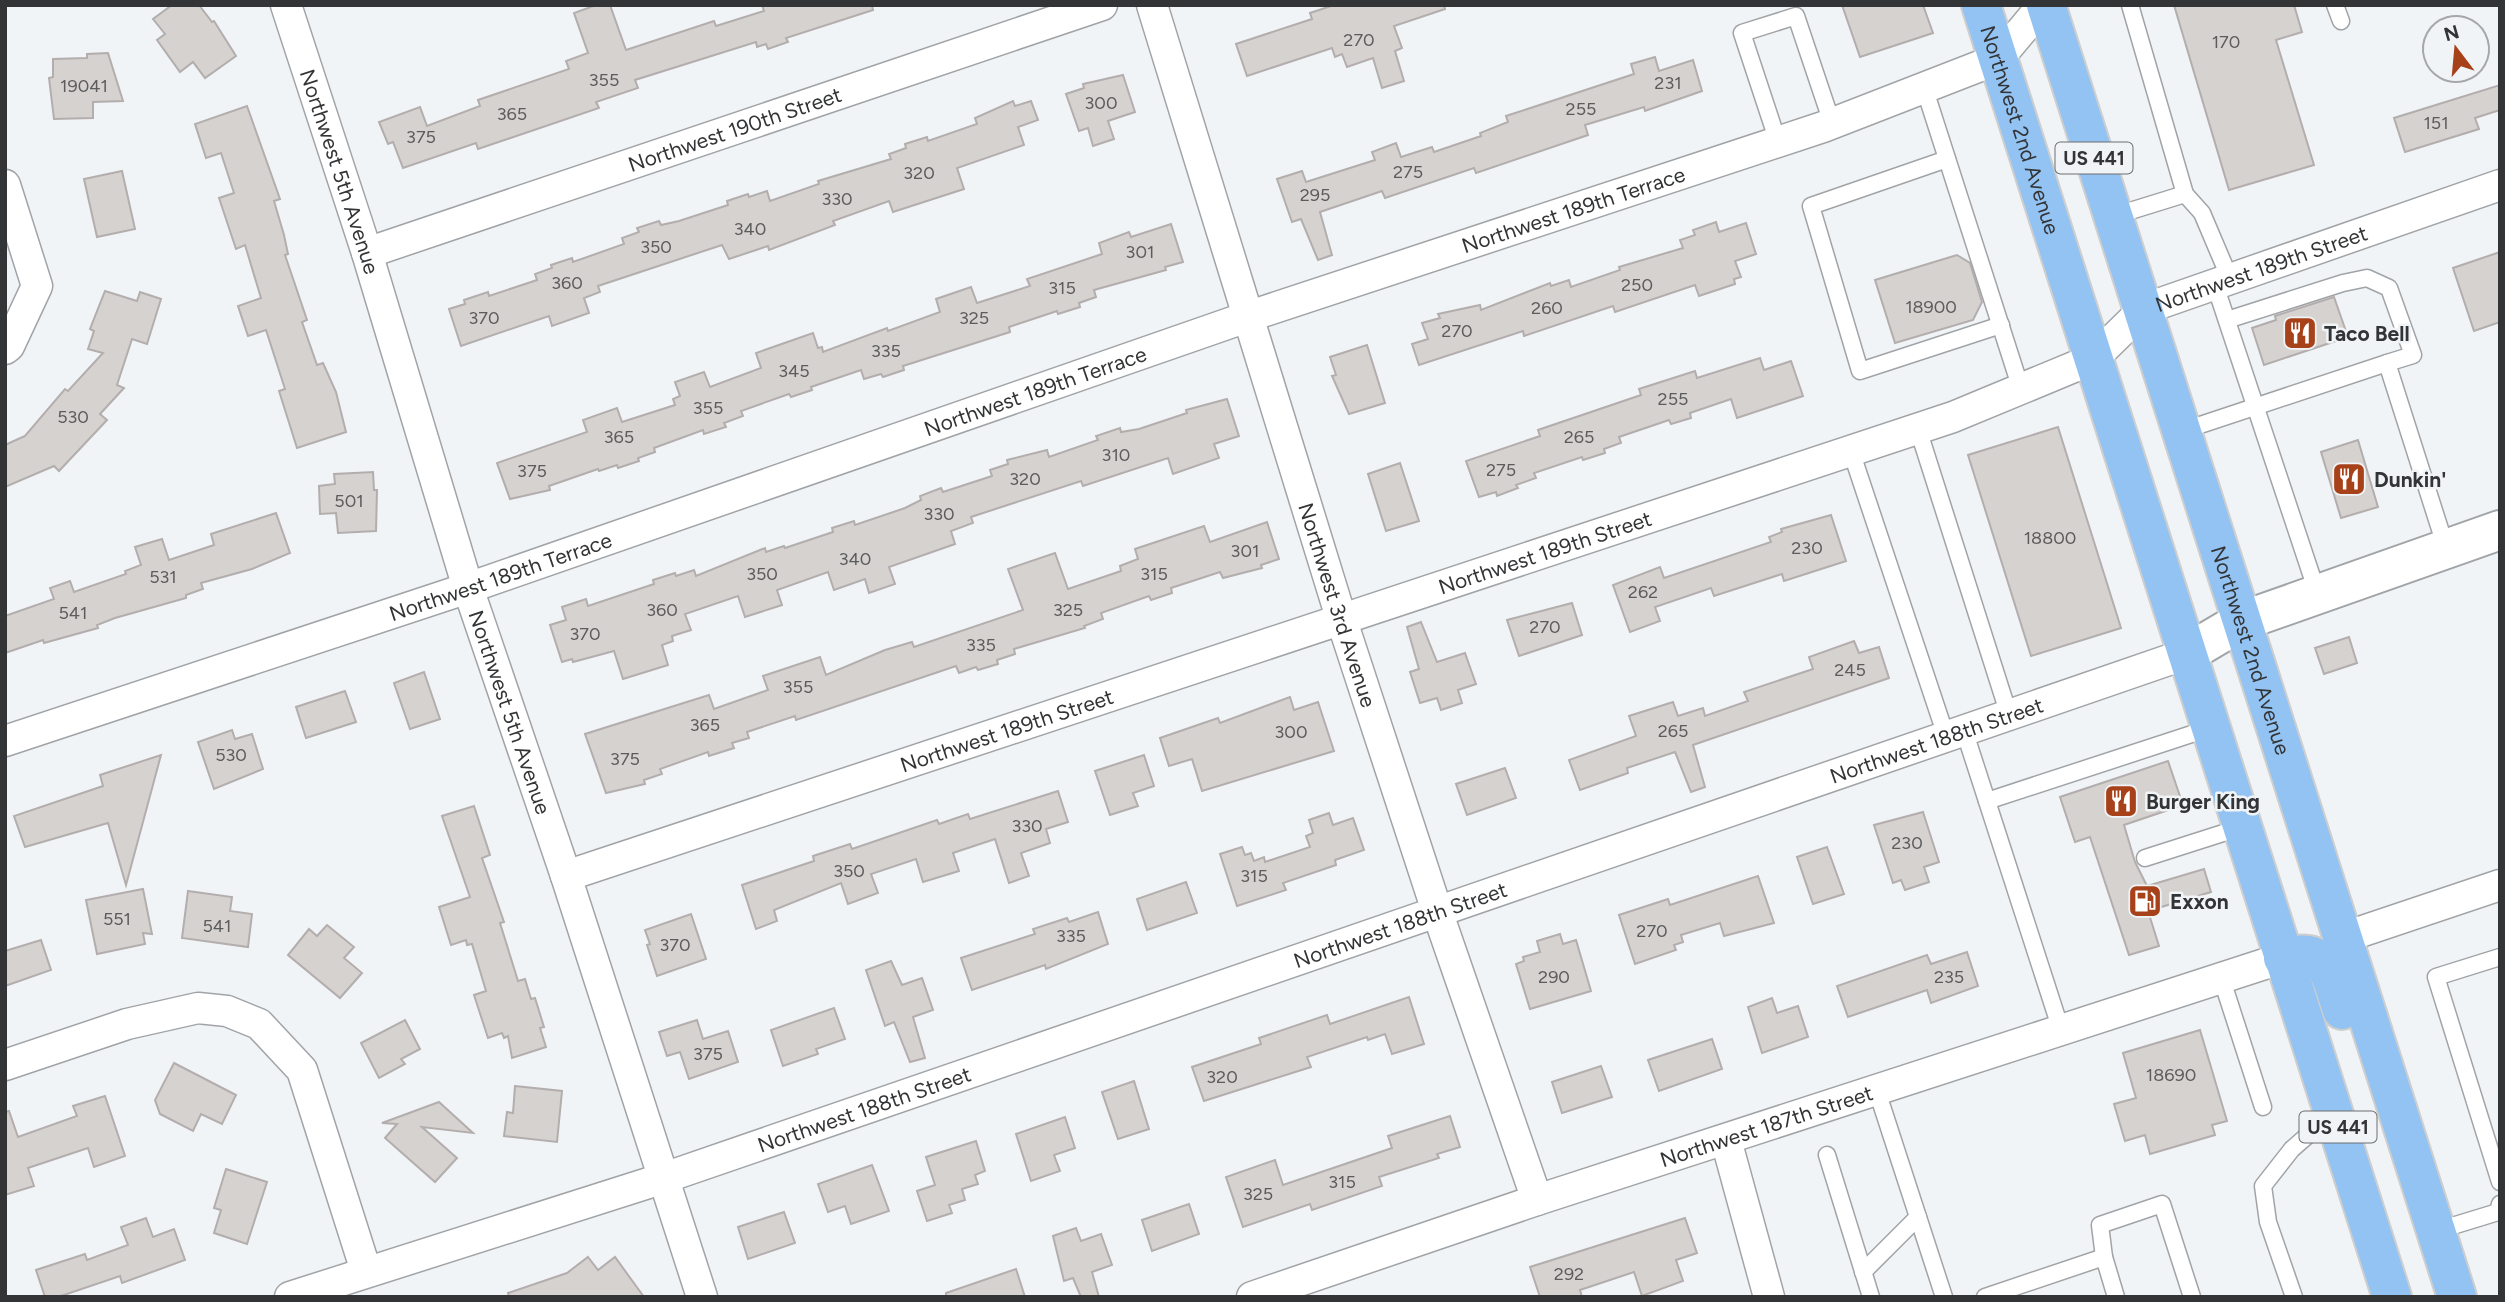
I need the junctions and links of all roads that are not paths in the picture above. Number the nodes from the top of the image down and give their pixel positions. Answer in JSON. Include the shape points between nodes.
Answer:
{"nodes":[{"id":1,"x":286,"y":5,"type":"edge"},
{"id":2,"x":1102,"y":5,"type":"edge"},
{"id":3,"x":1152,"y":5,"type":"edge"},
{"id":4,"x":1981,"y":5,"type":"edge"},
{"id":5,"x":2045,"y":5,"type":"edge"},
{"id":6,"x":2130,"y":5,"type":"edge"},
{"id":7,"x":1998,"y":59,"type":"junction"},
{"id":8,"x":1924,"y":87,"type":"junction"},
{"id":9,"x":1832,"y":123,"type":"junction"},
{"id":10,"x":1778,"y":142,"type":"junction"},
{"id":11,"x":1947,"y":159,"type":"junction"},
{"id":12,"x":5,"y":185,"type":"edge"},
{"id":13,"x":2500,"y":186,"type":"edge"},
{"id":14,"x":2185,"y":194,"type":"junction"},
{"id":15,"x":2113,"y":216,"type":"junction"},
{"id":16,"x":368,"y":253,"type":"junction"},
{"id":17,"x":2223,"y":282,"type":"junction"},
{"id":18,"x":2144,"y":309,"type":"junction"},
{"id":19,"x":1250,"y":316,"type":"junction"},
{"id":20,"x":2227,"y":320,"type":"junction"},
{"id":21,"x":2001,"y":326,"type":"junction"},
{"id":22,"x":5,"y":349,"type":"edge"},
{"id":23,"x":2093,"y":359,"type":"junction"},
{"id":24,"x":2387,"y":363,"type":"junction"},
{"id":25,"x":2021,"y":389,"type":"junction"},
{"id":26,"x":2255,"y":406,"type":"junction"},
{"id":27,"x":1918,"y":429,"type":"junction"},
{"id":28,"x":2182,"y":431,"type":"junction"},
{"id":29,"x":1851,"y":451,"type":"junction"},
{"id":30,"x":2500,"y":530,"type":"edge"},
{"id":31,"x":2446,"y":548,"type":"junction"},
{"id":32,"x":468,"y":588,"type":"junction"},
{"id":33,"x":2317,"y":592,"type":"junction"},
{"id":34,"x":1342,"y":621,"type":"junction"},
{"id":35,"x":2242,"y":621,"type":"junction"},
{"id":36,"x":2186,"y":654,"type":"junction"},
{"id":37,"x":2009,"y":715,"type":"junction"},
{"id":38,"x":2210,"y":728,"type":"junction"},
{"id":39,"x":1955,"y":733,"type":"junction"},
{"id":40,"x":5,"y":741,"type":"edge"},
{"id":41,"x":1987,"y":801,"type":"junction"},
{"id":42,"x":2242,"y":827,"type":"junction"},
{"id":43,"x":2145,"y":858,"type":"dead end"},
{"id":44,"x":566,"y":876,"type":"junction"},
{"id":45,"x":2500,"y":884,"type":"edge"},
{"id":46,"x":1437,"y":911,"type":"junction"},
{"id":47,"x":2342,"y":939,"type":"junction"},
{"id":48,"x":2500,"y":957,"type":"edge"},
{"id":49,"x":2283,"y":958,"type":"junction"},
{"id":50,"x":2221,"y":977,"type":"junction"},
{"id":51,"x":2061,"y":1030,"type":"junction"},
{"id":52,"x":2381,"y":1060,"type":"junction"},
{"id":53,"x":5,"y":1065,"type":"edge"},
{"id":54,"x":1877,"y":1091,"type":"junction"},
{"id":55,"x":2263,"y":1107,"type":"dead end"},
{"id":56,"x":2334,"y":1113,"type":"junction"},
{"id":57,"x":1726,"y":1140,"type":"junction"},
{"id":58,"x":1827,"y":1155,"type":"dead end"},
{"id":59,"x":661,"y":1179,"type":"junction"},
{"id":60,"x":2500,"y":1182,"type":"edge"},
{"id":61,"x":1537,"y":1200,"type":"junction"},
{"id":62,"x":2499,"y":1211,"type":"edge"},
{"id":63,"x":1918,"y":1217,"type":"junction"},
{"id":64,"x":2436,"y":1231,"type":"junction"},
{"id":65,"x":2104,"y":1257,"type":"junction"},
{"id":66,"x":366,"y":1271,"type":"junction"},
{"id":67,"x":1863,"y":1272,"type":"junction"},
{"id":68,"x":290,"y":1297,"type":"edge"},
{"id":69,"x":702,"y":1297,"type":"edge"},
{"id":70,"x":1252,"y":1297,"type":"edge"},
{"id":71,"x":1769,"y":1297,"type":"edge"},
{"id":72,"x":1871,"y":1297,"type":"edge"},
{"id":73,"x":1944,"y":1297,"type":"edge"},
{"id":74,"x":1985,"y":1297,"type":"edge"},
{"id":75,"x":2116,"y":1297,"type":"edge"},
{"id":76,"x":2192,"y":1297,"type":"edge"},
{"id":77,"x":2294,"y":1297,"type":"edge"},
{"id":78,"x":2392,"y":1297,"type":"edge"},
{"id":79,"x":2457,"y":1297,"type":"edge"}],
"edges":[{"from":1,"to":16,"type":"street","name":"Northwest 5th Avenue"},
{"from":2,"to":16,"type":"street","name":"Northwest 190th Street"},
{"from":3,"to":19,"type":"street","name":"Northwest 3rd Avenue"},
{"from":4,"to":7,"type":"main road","name":"Northwest 2nd Avenue","number":"US 441"},
{"from":5,"to":7,"type":"street","name":"Northwest 189th Terrace"},
{"from":5,"to":15,"type":"main road","name":"Northwest 2nd Avenue","number":"US 441"},
{"from":6,"to":14,"type":"lane"},
{"from":7,"to":8,"type":"street","name":"Northwest 189th Terrace"},
{"from":7,"to":23,"type":"main road","name":"Northwest 2nd Avenue","number":"US 441"},
{"from":8,"to":9,"type":"street","name":"Northwest 189th Terrace"},
{"from":8,"to":11,"type":"lane"},
{"from":9,"to":10,"type":"street","name":"Northwest 189th Terrace"},
{"from":9,"to":10,"type":"lane","via":[[1796,16],[1742,33]]},
{"from":10,"to":19,"type":"street","name":"Northwest 189th Terrace"},
{"from":11,"to":21,"type":"lane"},
{"from":11,"to":21,"type":"lane","via":[[1811,206],[1860,371]]},
{"from":12,"to":22,"type":"street","via":[[37,286]]},
{"from":13,"to":17,"type":"street","name":"Northwest 189th Street"},
{"from":14,"to":15,"type":"lane"},
{"from":14,"to":17,"type":"lane","via":[[2202,213]]},
{"from":15,"to":18,"type":"main road","name":"Northwest 2nd Avenue","number":"US 441"},
{"from":16,"to":32,"type":"street","name":"Northwest 5th Avenue"},
{"from":17,"to":18,"type":"street","name":"Northwest 189th Street"},
{"from":17,"to":20,"type":"lane"},
{"from":18,"to":23,"type":"street","name":"Northwest 189th Street"},
{"from":18,"to":28,"type":"main road","name":"Northwest 2nd Avenue","number":"US 441"},
{"from":19,"to":32,"type":"street","name":"Northwest 189th Terrace"},
{"from":19,"to":34,"type":"street","name":"Northwest 3rd Avenue"},
{"from":20,"to":24,"type":"lane","via":[[2367,278],[2389,288],[2413,355]]},
{"from":20,"to":26,"type":"lane"},
{"from":21,"to":25,"type":"lane"},
{"from":23,"to":25,"type":"street","name":"Northwest 189th Street"},
{"from":23,"to":36,"type":"main road","name":"Northwest 2nd Avenue","number":"US 441"},
{"from":24,"to":26,"type":"lane"},
{"from":24,"to":31,"type":"lane"},
{"from":25,"to":27,"type":"street","name":"Northwest 189th Street"},
{"from":26,"to":28,"type":"lane"},
{"from":26,"to":33,"type":"lane"},
{"from":27,"to":29,"type":"street","name":"Northwest 189th Street"},
{"from":27,"to":37,"type":"lane"},
{"from":28,"to":35,"type":"main road","name":"Northwest 2nd Avenue","number":"US 441"},
{"from":29,"to":34,"type":"street","name":"Northwest 189th Street"},
{"from":29,"to":39,"type":"lane"},
{"from":30,"to":31,"type":"street","name":"Northwest 188th Street"},
{"from":31,"to":33,"type":"street","name":"Northwest 188th Street"},
{"from":32,"to":40,"type":"street","name":"Northwest 189th Terrace"},
{"from":32,"to":44,"type":"street","name":"Northwest 5th Avenue"},
{"from":33,"to":35,"type":"street","name":"Northwest 188th Street"},
{"from":34,"to":44,"type":"street","name":"Northwest 189th Street"},
{"from":34,"to":46,"type":"street","name":"Northwest 3rd Avenue"},
{"from":35,"to":36,"type":"street","name":"Northwest 188th Street"},
{"from":35,"to":47,"type":"main road","name":"Northwest 2nd Avenue","number":"US 441"},
{"from":36,"to":37,"type":"street","name":"Northwest 188th Street"},
{"from":36,"to":38,"type":"main road","name":"Northwest 2nd Avenue","number":"US 441"},
{"from":37,"to":39,"type":"street","name":"Northwest 188th Street"},
{"from":38,"to":41,"type":"lane"},
{"from":38,"to":42,"type":"main road","name":"Northwest 2nd Avenue","number":"US 441"},
{"from":39,"to":41,"type":"lane"},
{"from":39,"to":46,"type":"street","name":"Northwest 188th Street"},
{"from":41,"to":51,"type":"lane"},
{"from":42,"to":43,"type":"lane"},
{"from":42,"to":49,"type":"main road","name":"Northwest 2nd Avenue","number":"US 441"},
{"from":44,"to":59,"type":"street","name":"Northwest 5th Avenue"},
{"from":45,"to":47,"type":"street"},
{"from":46,"to":59,"type":"street","name":"Northwest 188th Street"},
{"from":46,"to":61,"type":"street","name":"Northwest 3rd Avenue"},
{"from":47,"to":52,"type":"main road","name":"Northwest 2nd Avenue","number":"US 441"},
{"from":48,"to":60,"type":"lane","via":[[2436,977]]},
{"from":49,"to":50,"type":"street","name":"Northwest 187th Street"},
{"from":49,"to":52,"type":"main road","via":[[2302,952],[2315,956],[2328,969],[2355,1046],[2367,1058]]},
{"from":49,"to":56,"type":"main road","name":"Northwest 2nd Avenue","number":"US 441"},
{"from":50,"to":51,"type":"street","name":"Northwest 187th Street"},
{"from":50,"to":55,"type":"lane"},
{"from":51,"to":54,"type":"street","name":"Northwest 187th Street"},
{"from":52,"to":64,"type":"main road","name":"Northwest 2nd Avenue","number":"US 441"},
{"from":53,"to":66,"type":"street","via":[[127,1024],[198,1009],[227,1012],[258,1024],[302,1070]]},
{"from":54,"to":57,"type":"street","name":"Northwest 187th Street"},
{"from":54,"to":63,"type":"lane"},
{"from":56,"to":77,"type":"lane","via":[[2292,1149],[2263,1185],[2268,1222]]},
{"from":56,"to":78,"type":"main road","name":"Northwest 2nd Avenue","number":"US 441"},
{"from":57,"to":61,"type":"street","name":"Northwest 187th Street"},
{"from":57,"to":71,"type":"street"},
{"from":58,"to":67,"type":"lane"},
{"from":59,"to":66,"type":"street","name":"Northwest 188th Street"},
{"from":59,"to":69,"type":"street","name":"Northwest 5th Avenue"},
{"from":61,"to":70,"type":"street","name":"Northwest 187th Street"},
{"from":62,"to":64,"type":"lane"},
{"from":63,"to":67,"type":"lane"},
{"from":63,"to":73,"type":"lane"},
{"from":64,"to":79,"type":"main road","name":"Northwest 2nd Avenue","number":"US 441"},
{"from":65,"to":74,"type":"lane"},
{"from":65,"to":75,"type":"lane"},
{"from":65,"to":76,"type":"lane","via":[[2100,1225],[2162,1204]]},
{"from":66,"to":68,"type":"street","name":"Northwest 188th Street"},
{"from":67,"to":72,"type":"lane"}]}
